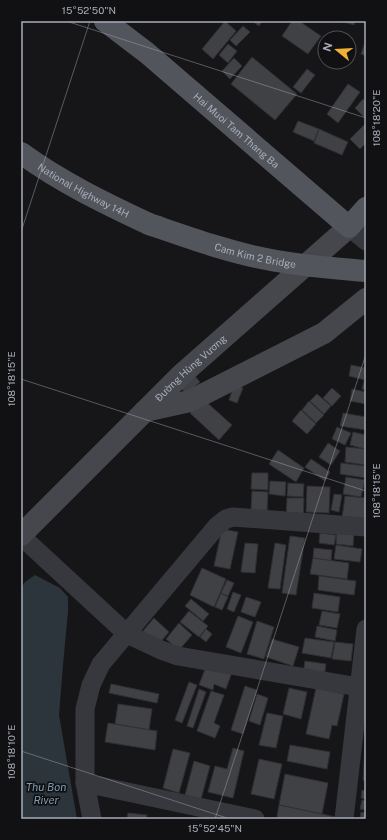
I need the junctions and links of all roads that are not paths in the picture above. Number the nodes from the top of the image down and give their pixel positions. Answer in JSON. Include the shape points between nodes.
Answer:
{"nodes":[{"id":1,"x":105,"y":21,"type":"edge"},
{"id":2,"x":21,"y":153,"type":"edge"},
{"id":3,"x":366,"y":208,"type":"edge"},
{"id":4,"x":148,"y":224,"type":"joint"},
{"id":5,"x":349,"y":227,"type":"junction"},
{"id":6,"x":366,"y":241,"type":"edge"},
{"id":7,"x":366,"y":271,"type":"edge"},
{"id":8,"x":366,"y":299,"type":"edge"},
{"id":9,"x":145,"y":411,"type":"junction"},
{"id":10,"x":366,"y":527,"type":"edge"},
{"id":11,"x":21,"y":536,"type":"edge"},
{"id":12,"x":366,"y":629,"type":"edge"},
{"id":13,"x":127,"y":634,"type":"junction"},
{"id":14,"x":362,"y":684,"type":"edge"},
{"id":15,"x":86,"y":783,"type":"junction"},
{"id":16,"x":92,"y":819,"type":"edge"},
{"id":17,"x":255,"y":819,"type":"edge"},
{"id":18,"x":344,"y":819,"type":"edge"}],
"edges":[{"from":1,"to":5,"type":"main road","name":"Hai Muoi Tam Thang Ba","via":[[147,53]]},
{"from":2,"to":4,"type":"main road","name":"National Highway 14H","via":[[46,171],[97,200]]},
{"from":3,"to":5,"type":"main road","name":"Đường Hùng Vương"},
{"from":4,"to":7,"type":"main road","name":"Cam Kim 2 Bridge","bridge":true,"via":[[213,246],[266,259]]},
{"from":5,"to":6,"type":"street","name":"Hai Muoi Tam Thang Ba"},
{"from":5,"to":9,"type":"main road","name":"Đường Hùng Vương","via":[[181,375]]},
{"from":8,"to":9,"type":"main road","via":[[317,337],[190,401]]},
{"from":9,"to":11,"type":"main road","name":"Đường Hùng Vương"},
{"from":10,"to":13,"type":"street","via":[[233,517],[226,519],[217,526]]},
{"from":11,"to":13,"type":"street"},
{"from":12,"to":14,"type":"street"},
{"from":13,"to":14,"type":"street","via":[[178,656]]},
{"from":13,"to":15,"type":"street","via":[[101,664],[91,685],[85,709]]},
{"from":14,"to":18,"type":"street"},
{"from":15,"to":16,"type":"street"},
{"from":15,"to":17,"type":"street"}]}
